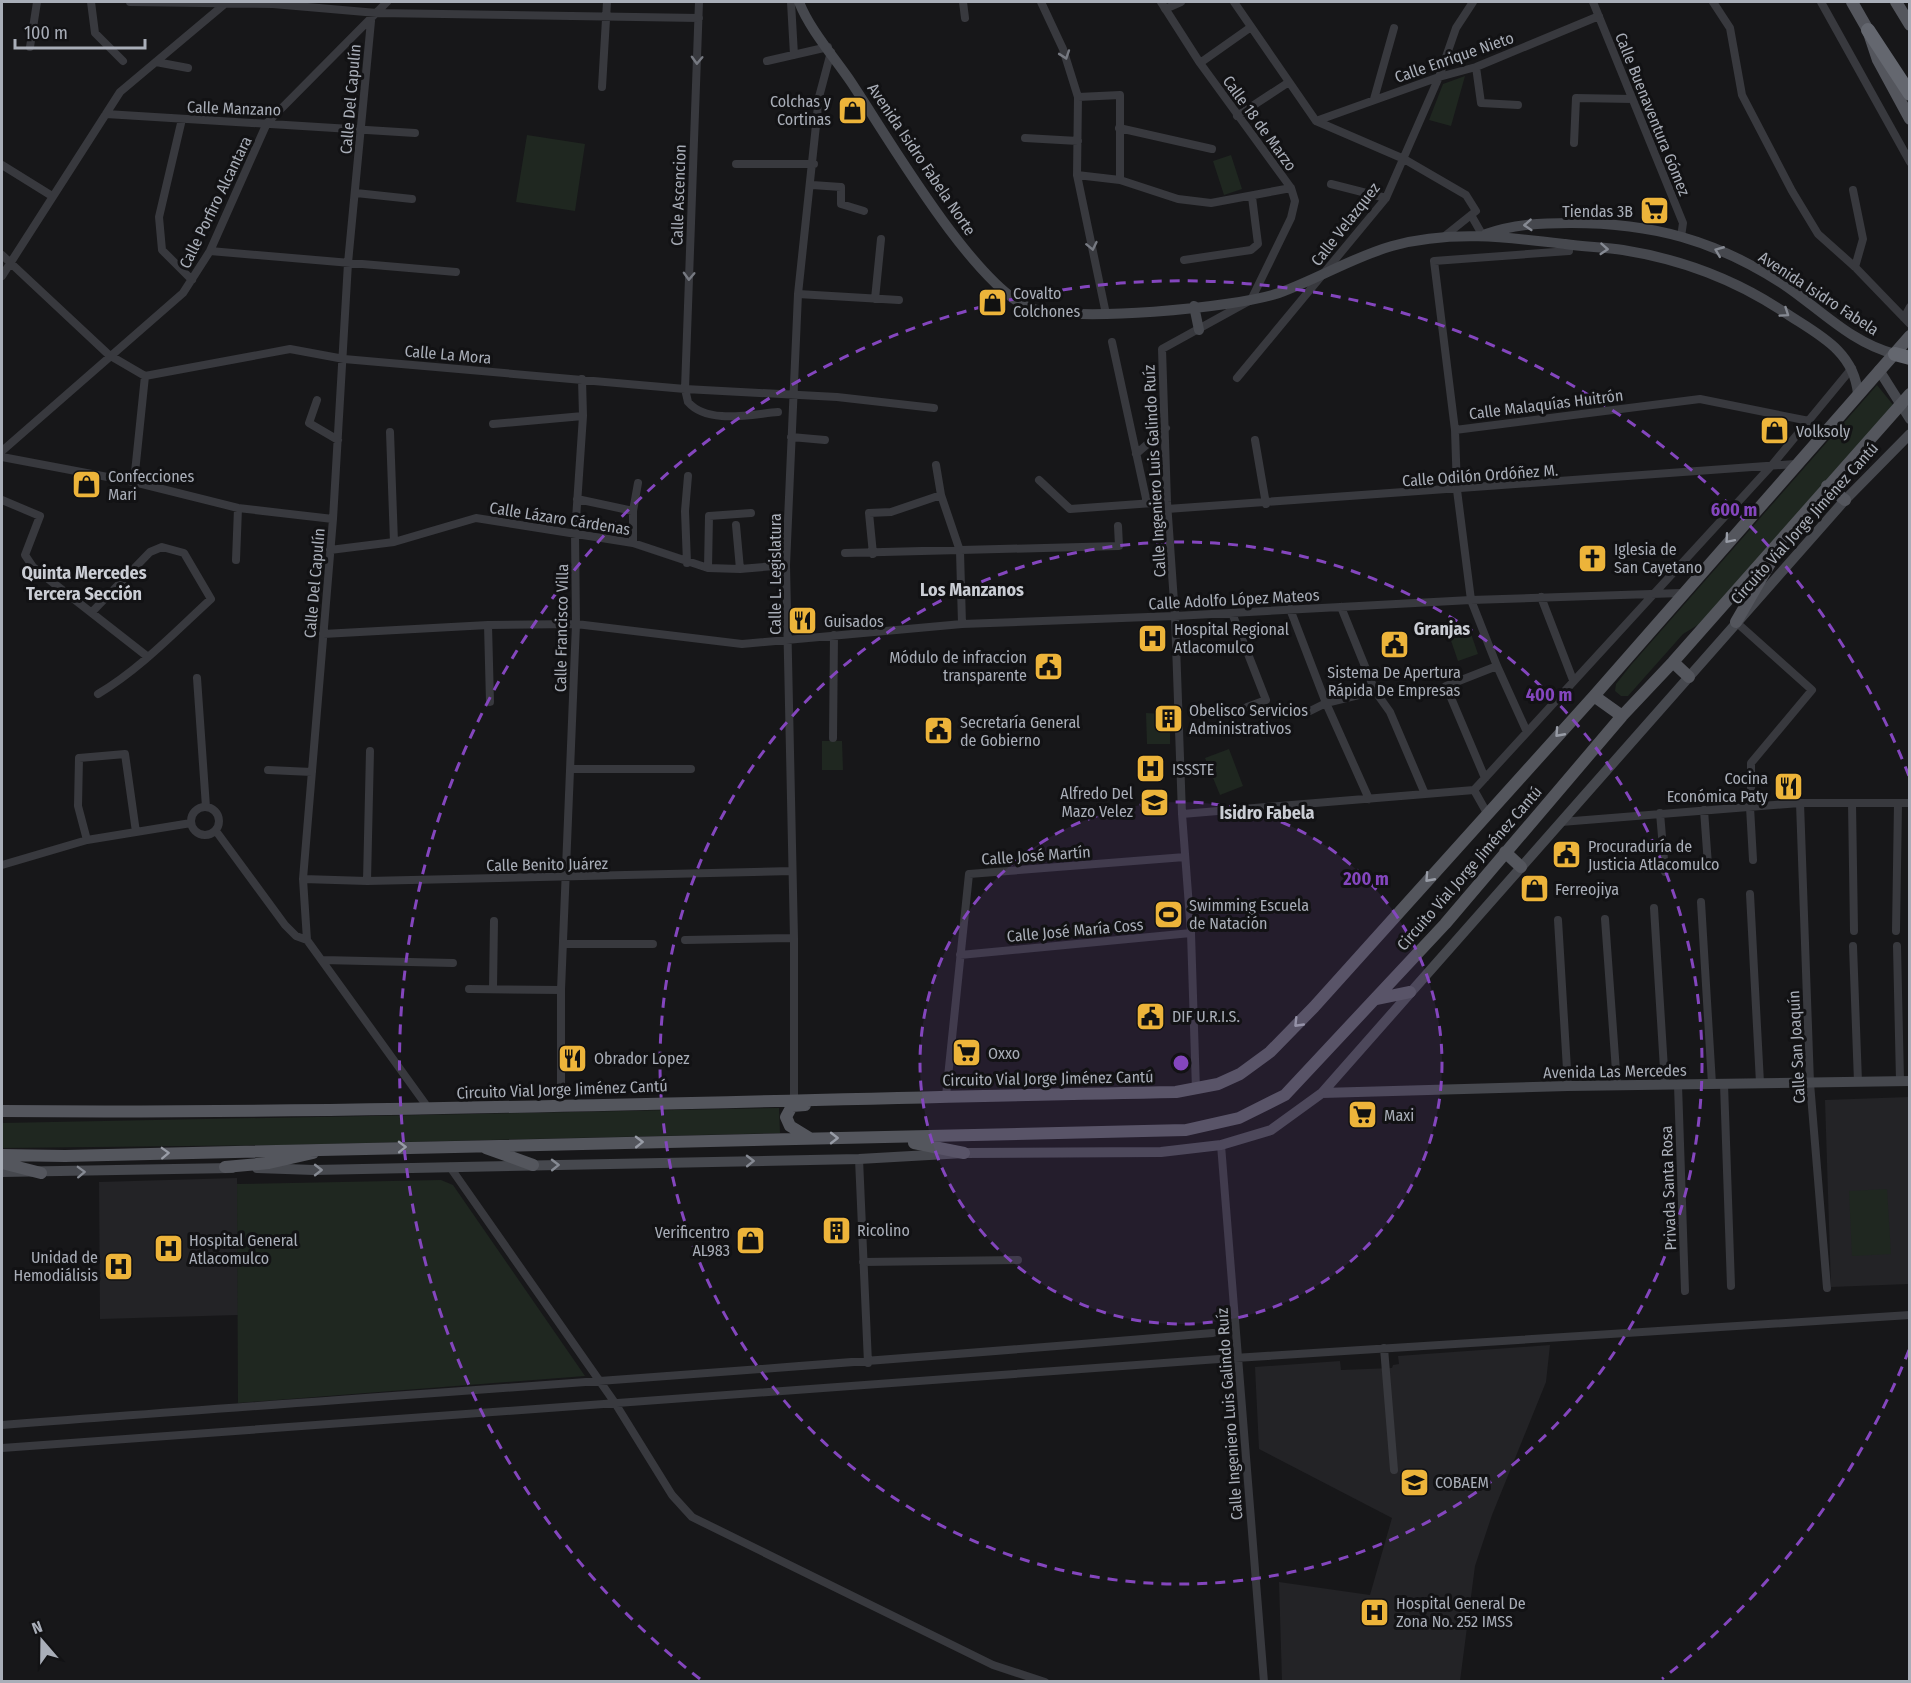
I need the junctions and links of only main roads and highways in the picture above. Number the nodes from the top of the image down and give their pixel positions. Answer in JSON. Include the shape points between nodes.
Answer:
{"nodes":[{"id":1,"x":1852,"y":2,"type":"edge"},
{"id":2,"x":1896,"y":2,"type":"edge"},
{"id":3,"x":1906,"y":2,"type":"edge"},
{"id":4,"x":1910,"y":10,"type":"edge"},
{"id":5,"x":1910,"y":25,"type":"edge"},
{"id":6,"x":1868,"y":30,"type":"junction"},
{"id":7,"x":1908,"y":92,"type":"edge"},
{"id":8,"x":1910,"y":119,"type":"edge"},
{"id":9,"x":1910,"y":336,"type":"edge"},
{"id":10,"x":1895,"y":354,"type":"junction"},
{"id":11,"x":1910,"y":358,"type":"edge"},
{"id":12,"x":1905,"y":399,"type":"edge"},
{"id":13,"x":1827,"y":486,"type":"junction"},
{"id":14,"x":1845,"y":500,"type":"road end"},
{"id":15,"x":1789,"y":531,"type":"junction"},
{"id":16,"x":1736,"y":622,"type":"road end"},
{"id":17,"x":1673,"y":662,"type":"junction"},
{"id":18,"x":1689,"y":677,"type":"road end"},
{"id":19,"x":1594,"y":696,"type":"junction"},
{"id":20,"x":1622,"y":716,"type":"junction"},
{"id":21,"x":1505,"y":852,"type":"junction"},
{"id":22,"x":1521,"y":867,"type":"road end"},
{"id":23,"x":1410,"y":992,"type":"road end"},
{"id":24,"x":1376,"y":999,"type":"junction"},
{"id":25,"x":895,"y":1098,"type":"junction"},
{"id":26,"x":2,"y":1111,"type":"edge"},
{"id":27,"x":810,"y":1138,"type":"junction"},
{"id":28,"x":892,"y":1138,"type":"junction"},
{"id":29,"x":479,"y":1146,"type":"junction"},
{"id":30,"x":335,"y":1148,"type":"junction"},
{"id":31,"x":964,"y":1153,"type":"road end"},
{"id":32,"x":2,"y":1155,"type":"edge"},
{"id":33,"x":2,"y":1163,"type":"edge"},
{"id":34,"x":533,"y":1166,"type":"road end"},
{"id":35,"x":225,"y":1167,"type":"road end"},
{"id":36,"x":41,"y":1173,"type":"road end"}],
"edges":[{"from":1,"to":6,"type":"main road"},
{"from":2,"to":5,"type":"main road"},
{"from":3,"to":4,"type":"main road"},
{"from":6,"to":7,"type":"highway"},
{"from":6,"to":8,"type":"main road","via":[[1878,60]]},
{"from":9,"to":10,"type":"main road","name":"Circuito Vial Jorge Jiménez Cantú"},
{"from":10,"to":11,"type":"highway"},
{"from":10,"to":19,"type":"main road","name":"Circuito Vial Jorge Jiménez Cantú","one_way":true},
{"from":12,"to":13,"type":"main road","name":"Circuito Vial Jorge Jiménez Cantú"},
{"from":13,"to":14,"type":"main road"},
{"from":13,"to":15,"type":"main road","name":"Circuito Vial Jorge Jiménez Cantú"},
{"from":15,"to":16,"type":"main road"},
{"from":15,"to":17,"type":"main road","name":"Circuito Vial Jorge Jiménez Cantú"},
{"from":17,"to":18,"type":"main road"},
{"from":17,"to":20,"type":"main road","name":"Circuito Vial Jorge Jiménez Cantú"},
{"from":19,"to":20,"type":"main road"},
{"from":19,"to":25,"type":"main road","name":"Circuito Vial Jorge Jiménez Cantú","one_way":true,"via":[[1314,1007],[1270,1052],[1240,1074],[1196,1090]]},
{"from":20,"to":21,"type":"main road","name":"Circuito Vial Jorge Jiménez Cantú"},
{"from":21,"to":22,"type":"main road"},
{"from":21,"to":24,"type":"main road","name":"Circuito Vial Jorge Jiménez Cantú"},
{"from":23,"to":24,"type":"main road"},
{"from":24,"to":28,"type":"main road","name":"Circuito Vial Jorge Jiménez Cantú","via":[[1285,1095],[1239,1118],[1186,1130]]},
{"from":25,"to":26,"type":"main road","name":"Circuito Vial Jorge Jiménez Cantú","via":[[204,1113]]},
{"from":25,"to":27,"type":"main road","via":[[873,1103],[792,1106],[787,1111],[787,1122]]},
{"from":27,"to":28,"type":"main road","name":"Circuito Vial Jorge Jiménez Cantú","one_way":true},
{"from":29,"to":27,"type":"main road","name":"Circuito Vial Jorge Jiménez Cantú","one_way":true},
{"from":28,"to":31,"type":"main road"},
{"from":30,"to":29,"type":"main road","name":"Circuito Vial Jorge Jiménez Cantú","one_way":true},
{"from":29,"to":34,"type":"main road"},
{"from":32,"to":30,"type":"main road","name":"Circuito Vial Jorge Jiménez Cantú","one_way":true},
{"from":30,"to":35,"type":"main road","via":[[269,1163]]},
{"from":33,"to":36,"type":"main road"}]}
